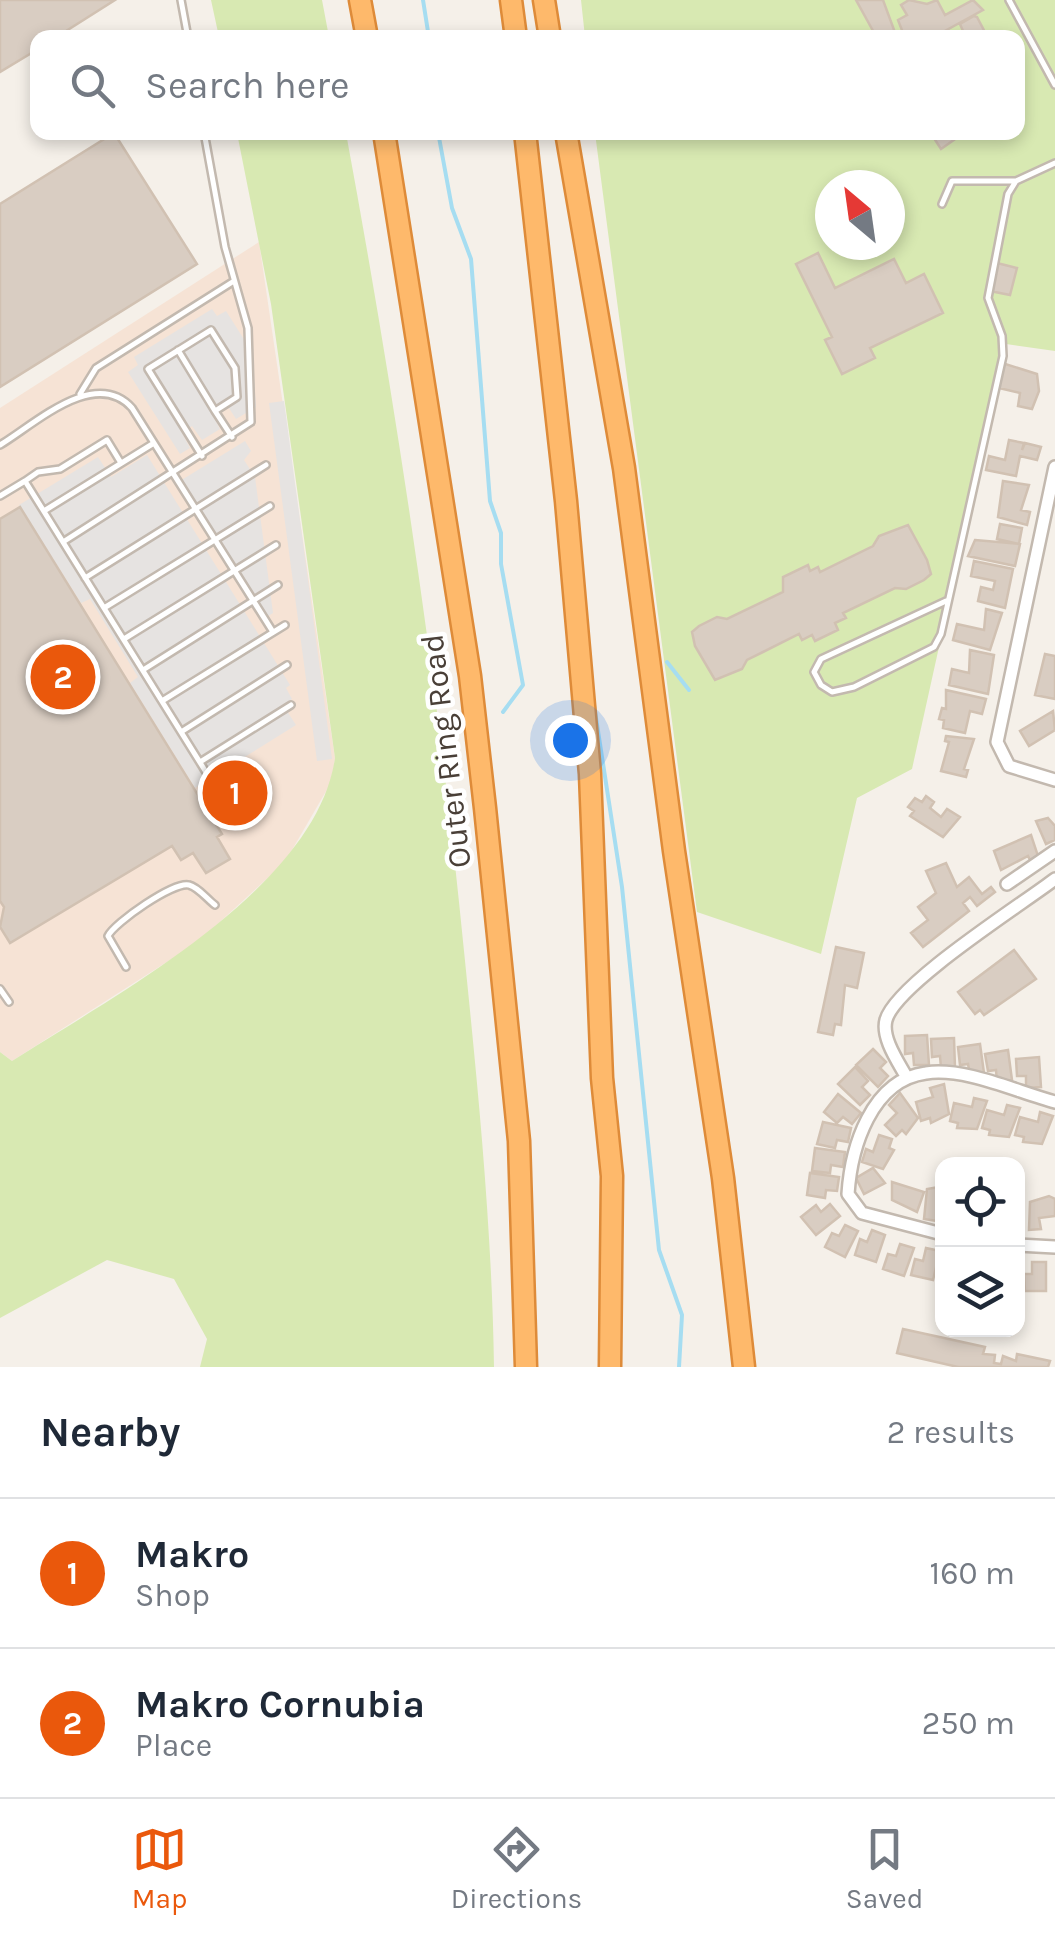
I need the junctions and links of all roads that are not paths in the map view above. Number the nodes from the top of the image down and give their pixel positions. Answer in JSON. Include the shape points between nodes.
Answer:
{"nodes":[{"id":1,"x":181,"y":0,"type":"edge"},
{"id":2,"x":360,"y":0,"type":"edge"},
{"id":3,"x":511,"y":0,"type":"edge"},
{"id":4,"x":544,"y":0,"type":"edge"},
{"id":5,"x":1009,"y":0,"type":"edge"},
{"id":6,"x":187,"y":30,"type":"edge"},
{"id":7,"x":366,"y":30,"type":"edge"},
{"id":8,"x":515,"y":30,"type":"edge"},
{"id":9,"x":549,"y":30,"type":"edge"},
{"id":10,"x":1055,"y":86,"type":"edge"},
{"id":11,"x":206,"y":140,"type":"edge"},
{"id":12,"x":385,"y":140,"type":"edge"},
{"id":13,"x":527,"y":140,"type":"edge"},
{"id":14,"x":567,"y":140,"type":"edge"},
{"id":15,"x":1055,"y":164,"type":"edge"},
{"id":16,"x":1016,"y":182,"type":"junction"},
{"id":17,"x":942,"y":204,"type":"dead end"},
{"id":18,"x":235,"y":280,"type":"junction"},
{"id":19,"x":178,"y":350,"type":"junction"},
{"id":20,"x":79,"y":397,"type":"junction"},
{"id":21,"x":216,"y":410,"type":"junction"},
{"id":22,"x":232,"y":437,"type":"junction"},
{"id":23,"x":154,"y":443,"type":"junction"},
{"id":24,"x":0,"y":446,"type":"edge"},
{"id":25,"x":202,"y":456,"type":"junction"},
{"id":26,"x":121,"y":463,"type":"junction"},
{"id":27,"x":266,"y":465,"type":"dead end"},
{"id":28,"x":1055,"y":467,"type":"edge"},
{"id":29,"x":173,"y":474,"type":"junction"},
{"id":30,"x":25,"y":480,"type":"junction"},
{"id":31,"x":0,"y":496,"type":"edge"},
{"id":32,"x":270,"y":506,"type":"dead end"},
{"id":33,"x":196,"y":509,"type":"junction"},
{"id":34,"x":44,"y":512,"type":"junction"},
{"id":35,"x":215,"y":540,"type":"junction"},
{"id":36,"x":63,"y":542,"type":"junction"},
{"id":37,"x":276,"y":545,"type":"dead end"},
{"id":38,"x":234,"y":570,"type":"junction"},
{"id":39,"x":85,"y":578,"type":"junction"},
{"id":40,"x":278,"y":584,"type":"dead end"},
{"id":41,"x":253,"y":601,"type":"junction"},
{"id":42,"x":946,"y":601,"type":"junction"},
{"id":43,"x":104,"y":608,"type":"junction"},
{"id":44,"x":285,"y":624,"type":"dead end"},
{"id":45,"x":273,"y":632,"type":"junction"},
{"id":46,"x":124,"y":639,"type":"junction"},
{"id":47,"x":287,"y":665,"type":"dead end"},
{"id":48,"x":143,"y":670,"type":"junction"},
{"id":49,"x":162,"y":701,"type":"junction"},
{"id":50,"x":291,"y":705,"type":"dead end"},
{"id":51,"x":181,"y":732,"type":"junction"},
{"id":52,"x":200,"y":762,"type":"junction"},
{"id":53,"x":209,"y":777,"type":"dead end"},
{"id":54,"x":1055,"y":780,"type":"edge"},
{"id":55,"x":1055,"y":851,"type":"edge"},
{"id":56,"x":1055,"y":879,"type":"edge"},
{"id":57,"x":1007,"y":884,"type":"dead end"},
{"id":58,"x":214,"y":905,"type":"dead end"},
{"id":59,"x":126,"y":967,"type":"dead end"},
{"id":60,"x":0,"y":989,"type":"edge"},
{"id":61,"x":9,"y":1002,"type":"dead end"},
{"id":62,"x":907,"y":1078,"type":"junction"},
{"id":63,"x":1055,"y":1102,"type":"edge"},
{"id":64,"x":935,"y":1232,"type":"edge"},
{"id":65,"x":1025,"y":1245,"type":"edge"},
{"id":66,"x":1055,"y":1246,"type":"edge"},
{"id":67,"x":526,"y":1367,"type":"edge"},
{"id":68,"x":610,"y":1367,"type":"edge"},
{"id":69,"x":744,"y":1367,"type":"edge"}],
"edges":[{"from":1,"to":6,"type":"lane"},
{"from":2,"to":7,"type":"highway"},
{"from":3,"to":8,"type":"highway"},
{"from":4,"to":9,"type":"highway"},
{"from":5,"to":10,"type":"lane"},
{"from":11,"to":18,"type":"lane"},
{"from":12,"to":67,"type":"highway","name":"Outer Ring Road","via":[[470,676],[519,1140]]},
{"from":13,"to":68,"type":"highway","via":[[590,774],[612,1176]]},
{"from":14,"to":69,"type":"highway","via":[[624,468]]},
{"from":15,"to":16,"type":"lane"},
{"from":16,"to":17,"type":"lane","via":[[952,181]]},
{"from":16,"to":42,"type":"lane","via":[[988,298],[1003,356]]},
{"from":18,"to":20,"type":"lane","via":[[96,368]]},
{"from":18,"to":22,"type":"lane","via":[[248,328],[251,422]]},
{"from":19,"to":21,"type":"lane"},
{"from":19,"to":21,"type":"lane","via":[[211,330],[227,355],[237,397]]},
{"from":19,"to":25,"type":"lane","via":[[148,369]]},
{"from":20,"to":23,"type":"lane","via":[[100,392],[122,398]]},
{"from":20,"to":24,"type":"lane"},
{"from":21,"to":22,"type":"lane"},
{"from":22,"to":25,"type":"lane"},
{"from":23,"to":26,"type":"lane"},
{"from":23,"to":29,"type":"lane"},
{"from":25,"to":29,"type":"lane"},
{"from":26,"to":30,"type":"lane","via":[[107,440],[60,470]]},
{"from":26,"to":34,"type":"lane"},
{"from":27,"to":33,"type":"lane"},
{"from":28,"to":54,"type":"street","via":[[997,742],[1009,766]]},
{"from":29,"to":33,"type":"lane"},
{"from":29,"to":36,"type":"lane"},
{"from":30,"to":31,"type":"lane"},
{"from":30,"to":34,"type":"lane"},
{"from":32,"to":35,"type":"lane"},
{"from":33,"to":35,"type":"lane"},
{"from":33,"to":39,"type":"lane"},
{"from":34,"to":36,"type":"lane"},
{"from":35,"to":38,"type":"lane"},
{"from":35,"to":43,"type":"lane"},
{"from":36,"to":39,"type":"lane"},
{"from":37,"to":38,"type":"lane"},
{"from":38,"to":41,"type":"lane"},
{"from":38,"to":46,"type":"lane"},
{"from":39,"to":43,"type":"lane"},
{"from":40,"to":41,"type":"lane"},
{"from":41,"to":45,"type":"lane"},
{"from":41,"to":48,"type":"lane"},
{"from":42,"to":42,"type":"lane","via":[[934,647],[842,692],[820,685],[814,672],[821,660]]},
{"from":43,"to":46,"type":"lane"},
{"from":44,"to":45,"type":"lane"},
{"from":45,"to":49,"type":"lane"},
{"from":46,"to":48,"type":"lane"},
{"from":47,"to":51,"type":"lane"},
{"from":48,"to":49,"type":"lane"},
{"from":49,"to":51,"type":"lane"},
{"from":50,"to":52,"type":"lane"},
{"from":51,"to":52,"type":"lane"},
{"from":52,"to":53,"type":"lane"},
{"from":55,"to":57,"type":"street"},
{"from":56,"to":62,"type":"street","via":[[922,977],[894,1006],[886,1033]]},
{"from":58,"to":59,"type":"lane","via":[[193,886],[179,885],[122,920],[108,936]]},
{"from":60,"to":61,"type":"lane"},
{"from":62,"to":63,"type":"street","via":[[954,1075]]},
{"from":62,"to":64,"type":"street","via":[[866,1121],[848,1194],[862,1212]]},
{"from":65,"to":66,"type":"street"}]}
